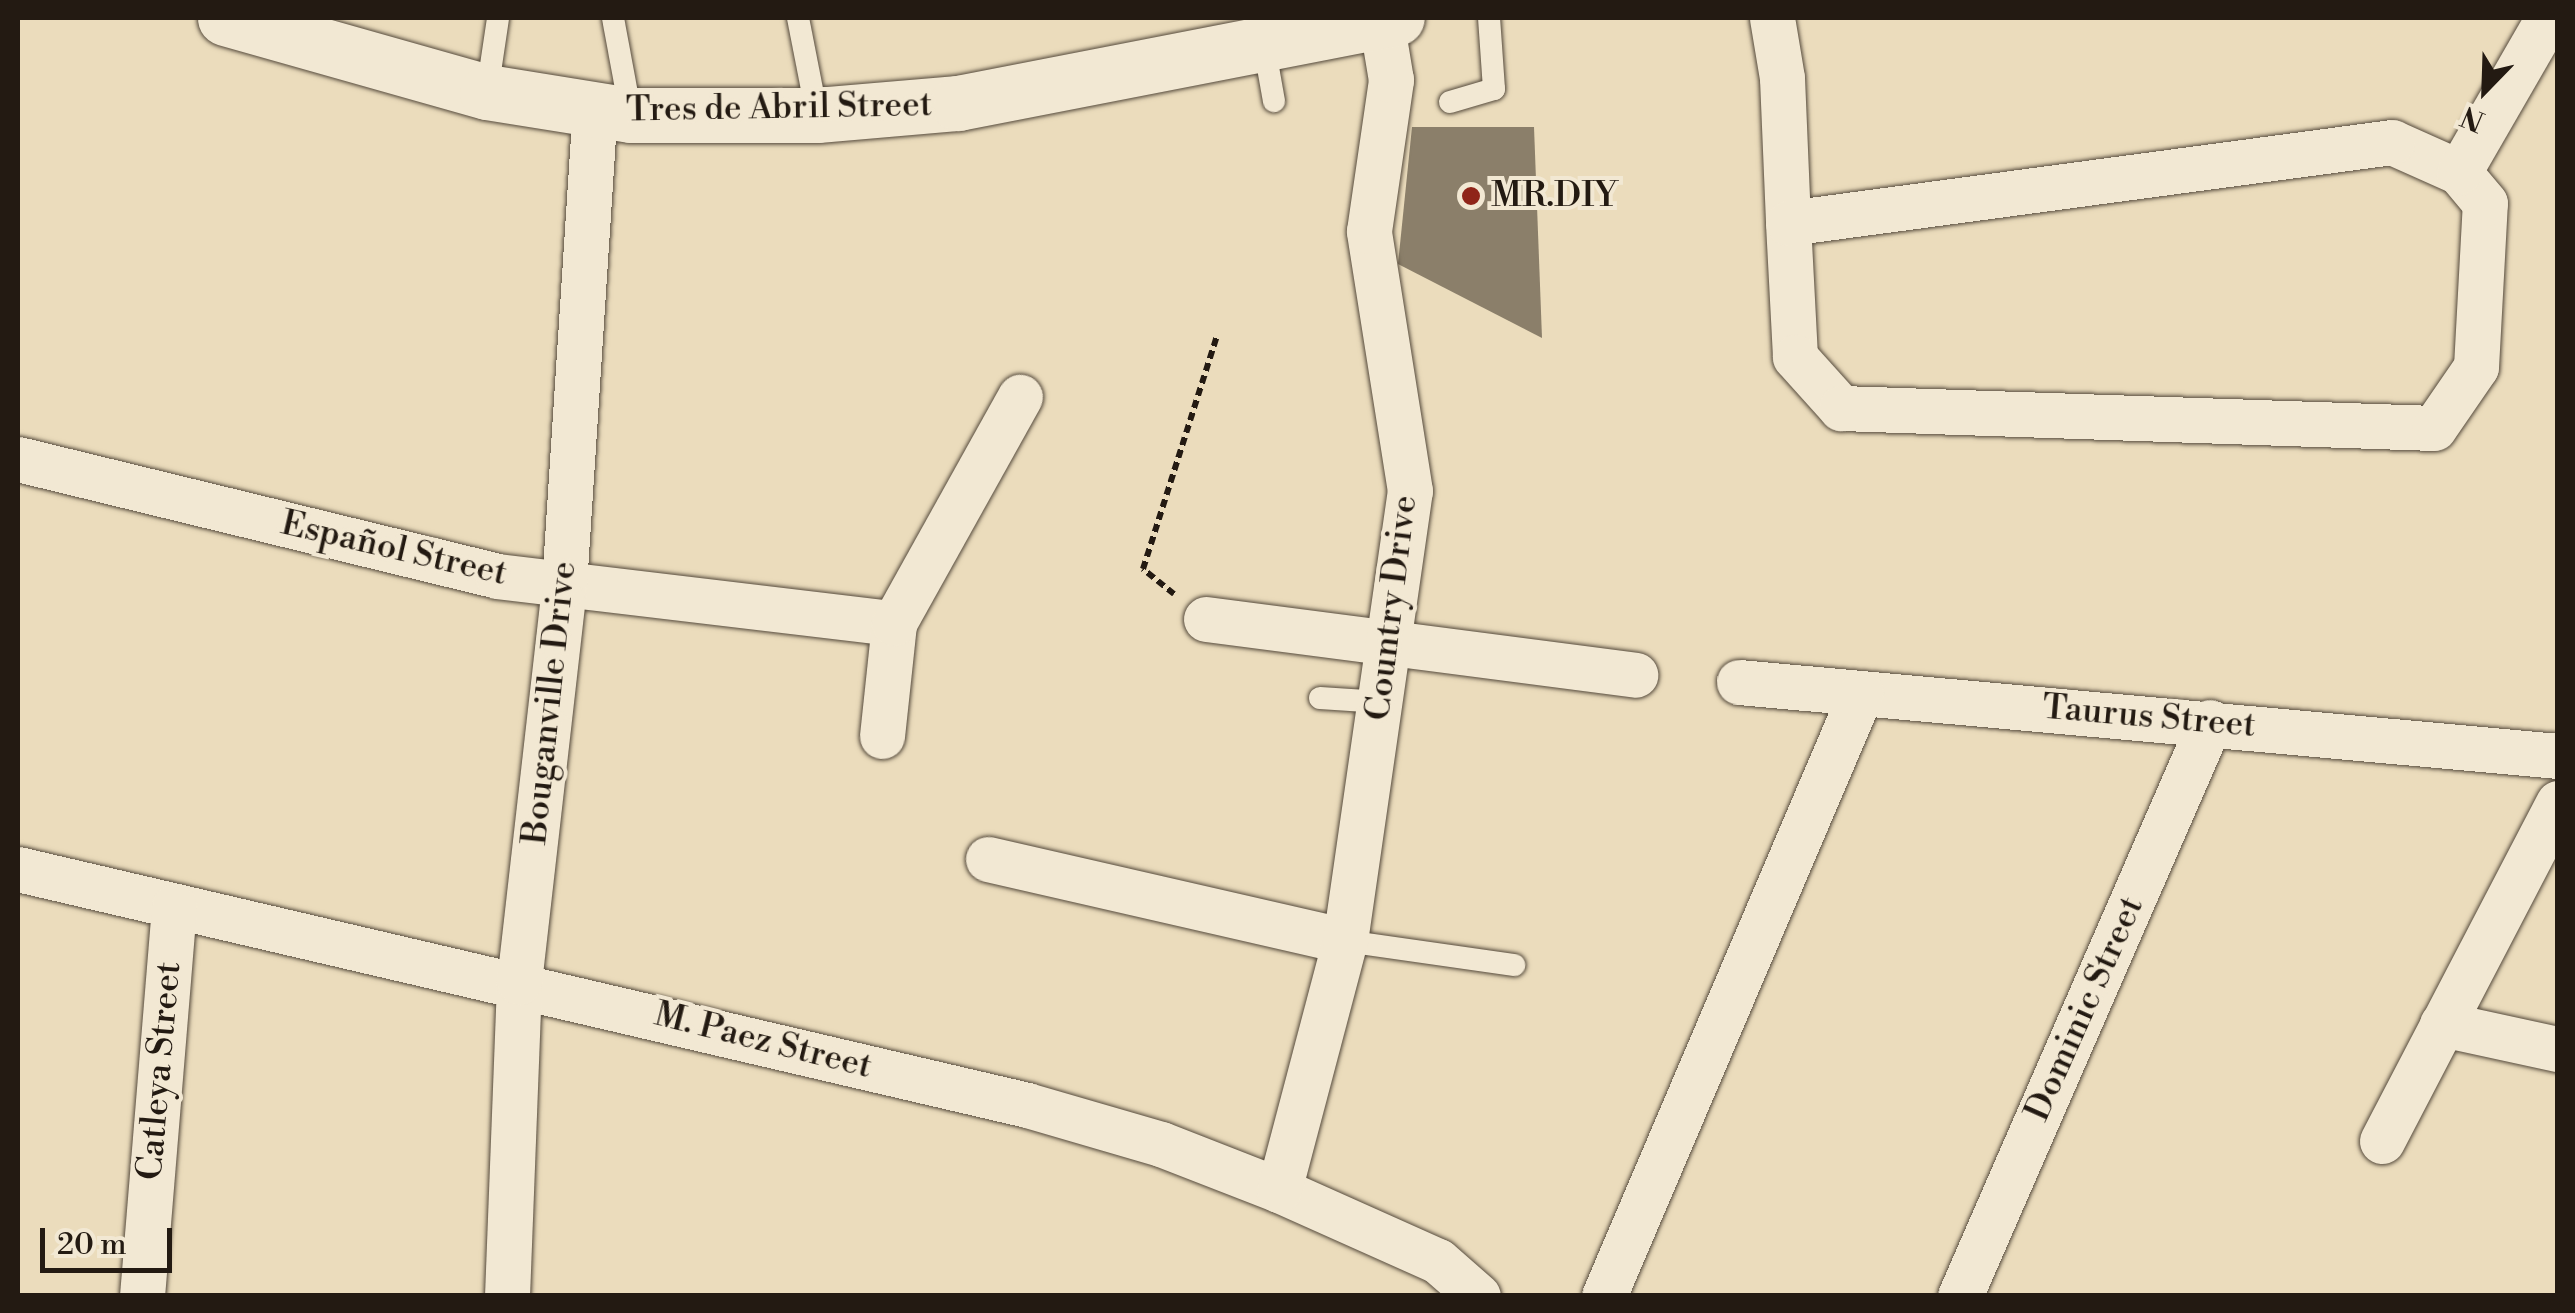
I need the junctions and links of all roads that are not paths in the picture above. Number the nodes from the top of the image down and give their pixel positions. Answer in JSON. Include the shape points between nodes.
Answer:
{"nodes":[{"id":1,"x":225,"y":18,"type":"edge"},
{"id":2,"x":498,"y":18,"type":"edge"},
{"id":3,"x":798,"y":18,"type":"edge"},
{"id":4,"x":1488,"y":18,"type":"edge"},
{"id":5,"x":1772,"y":18,"type":"edge"},
{"id":6,"x":2548,"y":18,"type":"edge"},
{"id":7,"x":621,"y":19,"type":"edge"},
{"id":8,"x":1389,"y":19,"type":"edge"},
{"id":9,"x":1261,"y":31,"type":"edge"},
{"id":10,"x":487,"y":92,"type":"junction"},
{"id":11,"x":1274,"y":101,"type":"dead end"},
{"id":12,"x":1450,"y":102,"type":"dead end"},
{"id":13,"x":614,"y":113,"type":"junction"},
{"id":14,"x":816,"y":114,"type":"junction"},
{"id":15,"x":2459,"y":172,"type":"junction"},
{"id":16,"x":1788,"y":223,"type":"junction"},
{"id":17,"x":1020,"y":398,"type":"dead end"},
{"id":18,"x":18,"y":458,"type":"edge"},
{"id":19,"x":564,"y":585,"type":"junction"},
{"id":20,"x":1206,"y":618,"type":"road end"},
{"id":21,"x":894,"y":623,"type":"junction"},
{"id":22,"x":1390,"y":639,"type":"junction"},
{"id":23,"x":1634,"y":675,"type":"dead end"},
{"id":24,"x":1740,"y":682,"type":"dead end"},
{"id":25,"x":1862,"y":693,"type":"junction"},
{"id":26,"x":1320,"y":698,"type":"dead end"},
{"id":27,"x":1381,"y":702,"type":"junction"},
{"id":28,"x":2210,"y":722,"type":"junction"},
{"id":29,"x":882,"y":736,"type":"dead end"},
{"id":30,"x":2558,"y":756,"type":"edge"},
{"id":31,"x":2558,"y":803,"type":"edge"},
{"id":32,"x":988,"y":859,"type":"dead end"},
{"id":33,"x":18,"y":869,"type":"edge"},
{"id":34,"x":174,"y":906,"type":"junction"},
{"id":35,"x":1345,"y":941,"type":"junction"},
{"id":36,"x":1514,"y":965,"type":"dead end"},
{"id":37,"x":518,"y":982,"type":"junction"},
{"id":38,"x":2442,"y":1024,"type":"junction"},
{"id":39,"x":2558,"y":1050,"type":"edge"},
{"id":40,"x":2382,"y":1141,"type":"dead end"},
{"id":41,"x":1279,"y":1190,"type":"junction"},
{"id":42,"x":142,"y":1296,"type":"edge"},
{"id":43,"x":507,"y":1296,"type":"edge"},
{"id":44,"x":1478,"y":1296,"type":"edge"},
{"id":45,"x":1604,"y":1296,"type":"edge"},
{"id":46,"x":1960,"y":1296,"type":"edge"}],
"edges":[{"from":1,"to":10,"type":"street","name":"Tres de Abril Street"},
{"from":2,"to":10,"type":"lane"},
{"from":3,"to":14,"type":"lane"},
{"from":4,"to":12,"type":"lane","via":[[1494,89]]},
{"from":5,"to":16,"type":"street"},
{"from":6,"to":15,"type":"street"},
{"from":7,"to":13,"type":"lane"},
{"from":8,"to":9,"type":"street","name":"Tres de Abril Street"},
{"from":8,"to":22,"type":"street","name":"Country Drive","via":[[1391,80],[1369,230],[1410,491]]},
{"from":9,"to":11,"type":"lane"},
{"from":9,"to":14,"type":"street","name":"Tres de Abril Street","via":[[958,103]]},
{"from":10,"to":13,"type":"street","name":"Tres de Abril Street"},
{"from":13,"to":14,"type":"street","name":"Tres de Abril Street"},
{"from":13,"to":19,"type":"street","name":"Bouganville Drive"},
{"from":15,"to":16,"type":"street","via":[[2392,142]]},
{"from":15,"to":16,"type":"street","via":[[2485,202],[2476,368],[2434,428],[1842,408],[1794,357]]},
{"from":17,"to":21,"type":"street"},
{"from":18,"to":19,"type":"street","name":"Español Street","via":[[497,576]]},
{"from":19,"to":21,"type":"street","name":"Español Street"},
{"from":19,"to":37,"type":"street","name":"Bouganville Drive"},
{"from":20,"to":22,"type":"street"},
{"from":21,"to":29,"type":"street"},
{"from":22,"to":23,"type":"street"},
{"from":22,"to":27,"type":"street","name":"Country Drive"},
{"from":24,"to":25,"type":"street","name":"Taurus Street"},
{"from":25,"to":28,"type":"street","name":"Taurus Street"},
{"from":25,"to":45,"type":"street"},
{"from":26,"to":27,"type":"lane"},
{"from":27,"to":35,"type":"street","name":"Country Drive"},
{"from":28,"to":30,"type":"street","name":"Taurus Street"},
{"from":28,"to":46,"type":"street","name":"Dominic Street"},
{"from":31,"to":38,"type":"street"},
{"from":32,"to":35,"type":"street"},
{"from":33,"to":34,"type":"street","name":"M. Paez Street"},
{"from":34,"to":37,"type":"street","name":"M. Paez Street"},
{"from":34,"to":42,"type":"street","name":"Catleya Street"},
{"from":35,"to":36,"type":"lane"},
{"from":35,"to":41,"type":"street","name":"Country Drive"},
{"from":37,"to":41,"type":"street","name":"M. Paez Street","via":[[1027,1105],[1161,1144]]},
{"from":37,"to":43,"type":"street","name":"Bouganville Drive"},
{"from":38,"to":39,"type":"street"},
{"from":38,"to":40,"type":"street"},
{"from":41,"to":44,"type":"street","name":"M. Paez Street","via":[[1438,1261]]}]}
